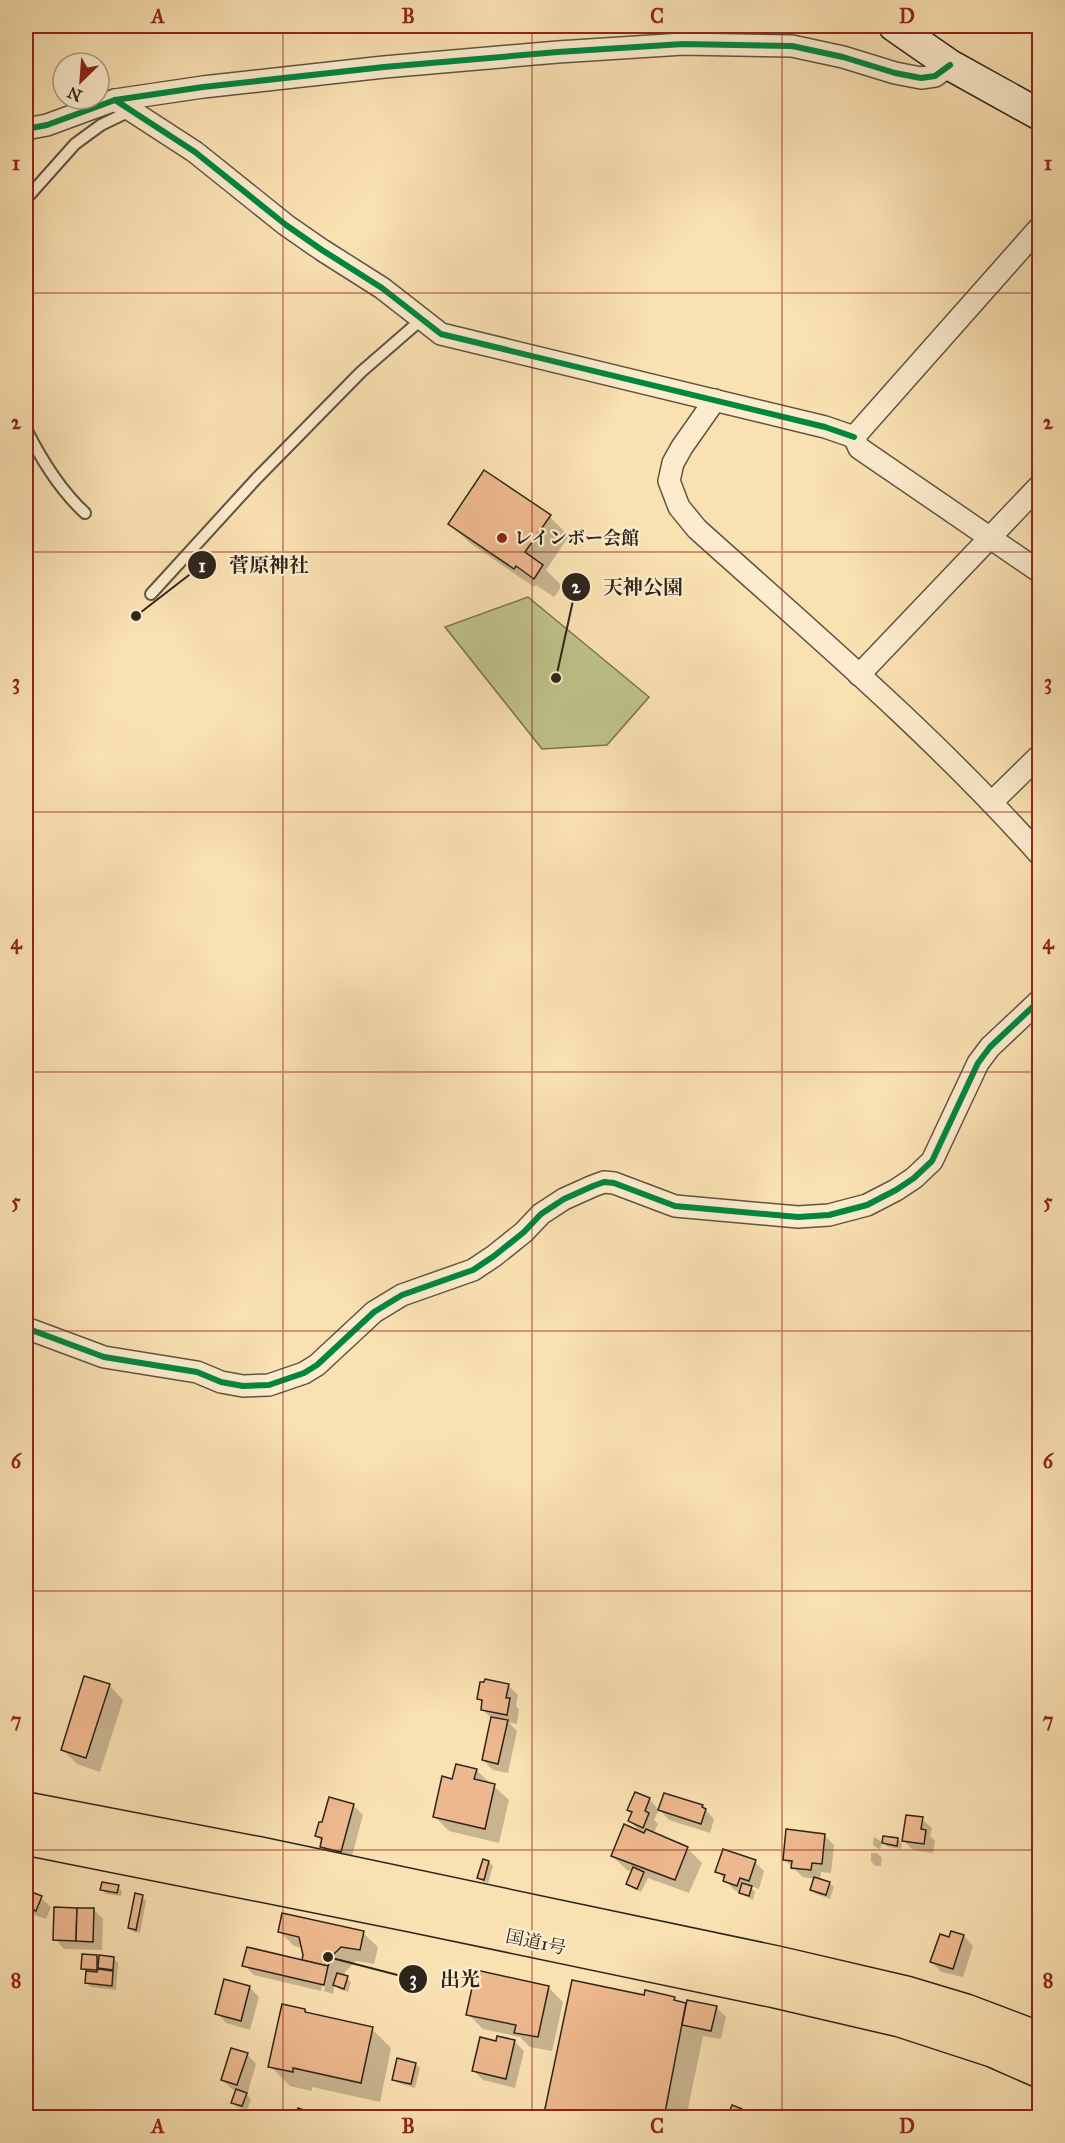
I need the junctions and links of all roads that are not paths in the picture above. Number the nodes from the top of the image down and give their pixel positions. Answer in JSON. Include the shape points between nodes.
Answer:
{"nodes":[{"id":1,"x":894,"y":26,"type":"edge"},
{"id":2,"x":950,"y":65,"type":"junction"},
{"id":3,"x":122,"y":106,"type":"junction"},
{"id":4,"x":1040,"y":115,"type":"edge"},
{"id":5,"x":26,"y":129,"type":"edge"},
{"id":6,"x":26,"y":199,"type":"edge"},
{"id":7,"x":1040,"y":227,"type":"edge"},
{"id":8,"x":422,"y":319,"type":"junction"},
{"id":9,"x":715,"y":400,"type":"junction"},
{"id":10,"x":26,"y":429,"type":"edge"},
{"id":11,"x":854,"y":437,"type":"junction"},
{"id":12,"x":1040,"y":485,"type":"edge"},
{"id":13,"x":85,"y":513,"type":"dead end"},
{"id":14,"x":988,"y":538,"type":"junction"},
{"id":15,"x":1040,"y":572,"type":"edge"},
{"id":16,"x":152,"y":594,"type":"dead end"},
{"id":17,"x":859,"y":675,"type":"junction"},
{"id":18,"x":1040,"y":754,"type":"edge"},
{"id":19,"x":992,"y":802,"type":"junction"},
{"id":20,"x":1040,"y":855,"type":"edge"},
{"id":21,"x":1040,"y":1000,"type":"edge"},
{"id":22,"x":26,"y":1328,"type":"edge"},
{"id":23,"x":26,"y":1809,"type":"edge"},
{"id":24,"x":26,"y":1838,"type":"edge"},
{"id":25,"x":257,"y":1868,"type":"junction"},
{"id":26,"x":903,"y":2007,"type":"junction"},
{"id":27,"x":966,"y":2011,"type":"junction"},
{"id":28,"x":1040,"y":2022,"type":"edge"},
{"id":29,"x":1040,"y":2038,"type":"edge"},
{"id":30,"x":1040,"y":2071,"type":"edge"}],
"edges":[{"from":1,"to":2,"type":"street"},
{"from":2,"to":3,"type":"street","via":[[935,76],[921,78],[792,46],[683,44],[558,51],[203,87]]},
{"from":2,"to":4,"type":"street"},
{"from":3,"to":5,"type":"street"},
{"from":3,"to":6,"type":"lane","via":[[75,144]]},
{"from":3,"to":8,"type":"street","via":[[195,152],[286,225]]},
{"from":7,"to":11,"type":"street"},
{"from":8,"to":9,"type":"street","via":[[441,334]]},
{"from":8,"to":16,"type":"lane","via":[[353,380]]},
{"from":9,"to":11,"type":"street"},
{"from":9,"to":17,"type":"street","via":[[673,463],[669,481],[679,507],[697,529]]},
{"from":10,"to":13,"type":"lane","via":[[53,476]]},
{"from":11,"to":14,"type":"street","via":[[860,448]]},
{"from":12,"to":14,"type":"street"},
{"from":14,"to":15,"type":"street"},
{"from":14,"to":17,"type":"street"},
{"from":17,"to":19,"type":"street"},
{"from":18,"to":19,"type":"street"},
{"from":19,"to":20,"type":"street"},
{"from":21,"to":22,"type":"street","via":[[978,1063],[932,1161],[914,1178],[867,1204],[829,1215],[798,1218],[675,1206],[626,1186],[604,1182],[564,1199],[473,1270],[389,1302],[317,1365],[269,1385],[243,1386],[197,1372],[104,1357]]},
{"from":23,"to":25,"type":"highway","name":"国道1号"},
{"from":24,"to":25,"type":"highway","name":"国道1号"},
{"from":25,"to":26,"type":"highway","name":"国道1号"},
{"from":26,"to":27,"type":"highway","name":"国道1号"},
{"from":26,"to":30,"type":"highway","name":"国道1号"},
{"from":27,"to":28,"type":"street"},
{"from":27,"to":29,"type":"highway","name":"国道1号"}]}
